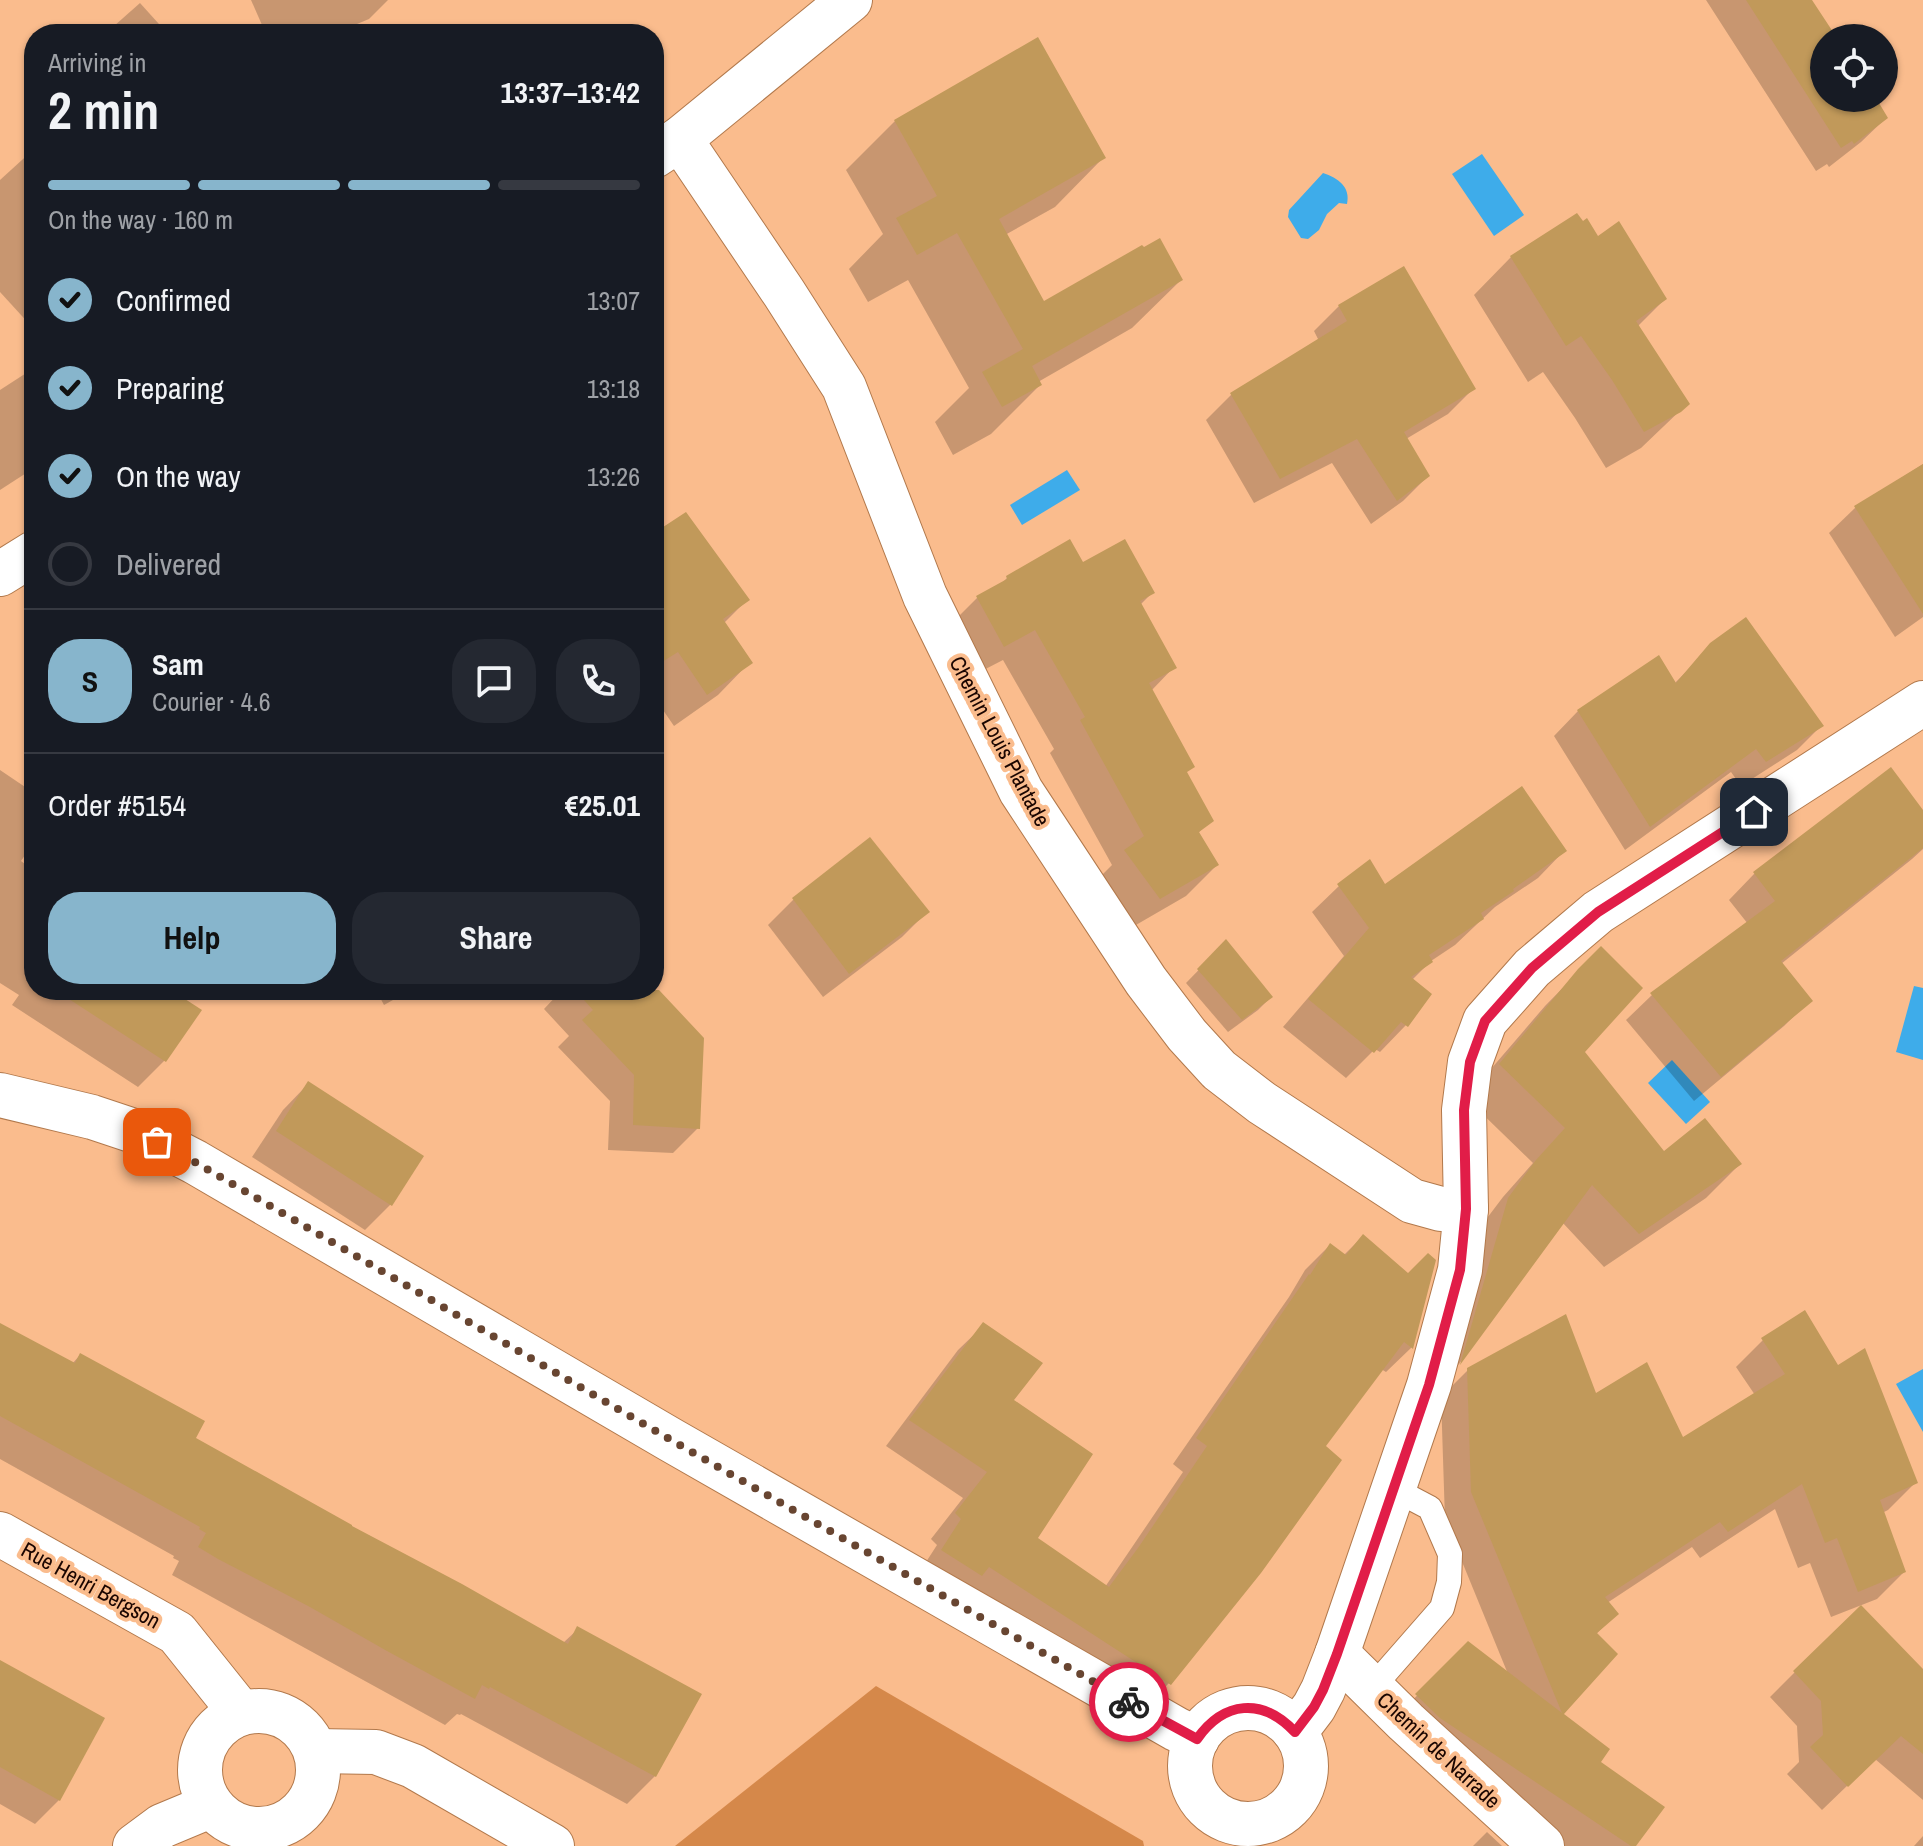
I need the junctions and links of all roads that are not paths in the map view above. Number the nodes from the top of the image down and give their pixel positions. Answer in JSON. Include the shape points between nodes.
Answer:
{"nodes":[{"id":1,"x":850,"y":0,"type":"edge"},
{"id":2,"x":667,"y":147,"type":"edge"},
{"id":3,"x":24,"y":559,"type":"edge"},
{"id":4,"x":0,"y":574,"type":"edge"},
{"id":5,"x":1923,"y":703,"type":"edge"},
{"id":6,"x":0,"y":1095,"type":"edge"},
{"id":7,"x":1466,"y":1209,"type":"junction"},
{"id":8,"x":1394,"y":1489,"type":"junction"},
{"id":9,"x":0,"y":1534,"type":"edge"},
{"id":10,"x":1337,"y":1654,"type":"junction"},
{"id":11,"x":1372,"y":1688,"type":"junction"},
{"id":12,"x":241,"y":1713,"type":"junction"},
{"id":13,"x":1295,"y":1732,"type":"junction"},
{"id":14,"x":1197,"y":1739,"type":"junction"},
{"id":15,"x":316,"y":1751,"type":"junction"},
{"id":16,"x":210,"y":1806,"type":"junction"},
{"id":17,"x":1247,"y":1835,"type":"edge"},
{"id":18,"x":135,"y":1846,"type":"edge"},
{"id":19,"x":552,"y":1846,"type":"edge"},
{"id":20,"x":1542,"y":1846,"type":"edge"}],
"edges":[{"from":1,"to":2,"type":"street"},
{"from":2,"to":7,"type":"street","name":"Chemin Louis Plantade","via":[[775,280],[844,387],[925,596],[1021,791],[1146,981],[1219,1070],[1262,1103],[1412,1201]]},
{"from":3,"to":4,"type":"street"},
{"from":5,"to":7,"type":"street","via":[[1598,912],[1532,968],[1485,1021],[1470,1062],[1464,1110]]},
{"from":6,"to":14,"type":"street","via":[[137,1132],[195,1162]]},
{"from":7,"to":8,"type":"street","via":[[1460,1270]]},
{"from":8,"to":10,"type":"street"},
{"from":8,"to":11,"type":"lane","via":[[1430,1508],[1450,1554],[1449,1582],[1442,1608]]},
{"from":9,"to":12,"type":"street","name":"Rue Henri Bergson","via":[[177,1633]]},
{"from":10,"to":11,"type":"street","name":"Chemin de Narrade"},
{"from":10,"to":13,"type":"street","via":[[1314,1707]]},
{"from":11,"to":20,"type":"street","name":"Chemin de Narrade"},
{"from":12,"to":15,"type":"street","via":[[277,1713],[294,1722]]},
{"from":12,"to":16,"type":"street","via":[[211,1735],[202,1752],[201,1789]]},
{"from":13,"to":14,"type":"street","via":[[1269,1712],[1236,1709],[1213,1720]]},
{"from":13,"to":17,"type":"street","via":[[1306,1767],[1303,1785],[1281,1814]]},
{"from":14,"to":17,"type":"street","via":[[1191,1755],[1194,1788],[1203,1803]]},
{"from":15,"to":16,"type":"street","via":[[319,1769],[308,1805],[278,1827],[241,1827]]},
{"from":15,"to":19,"type":"street","via":[[376,1752],[413,1766]]},
{"from":16,"to":18,"type":"street","via":[[162,1826]]}]}
